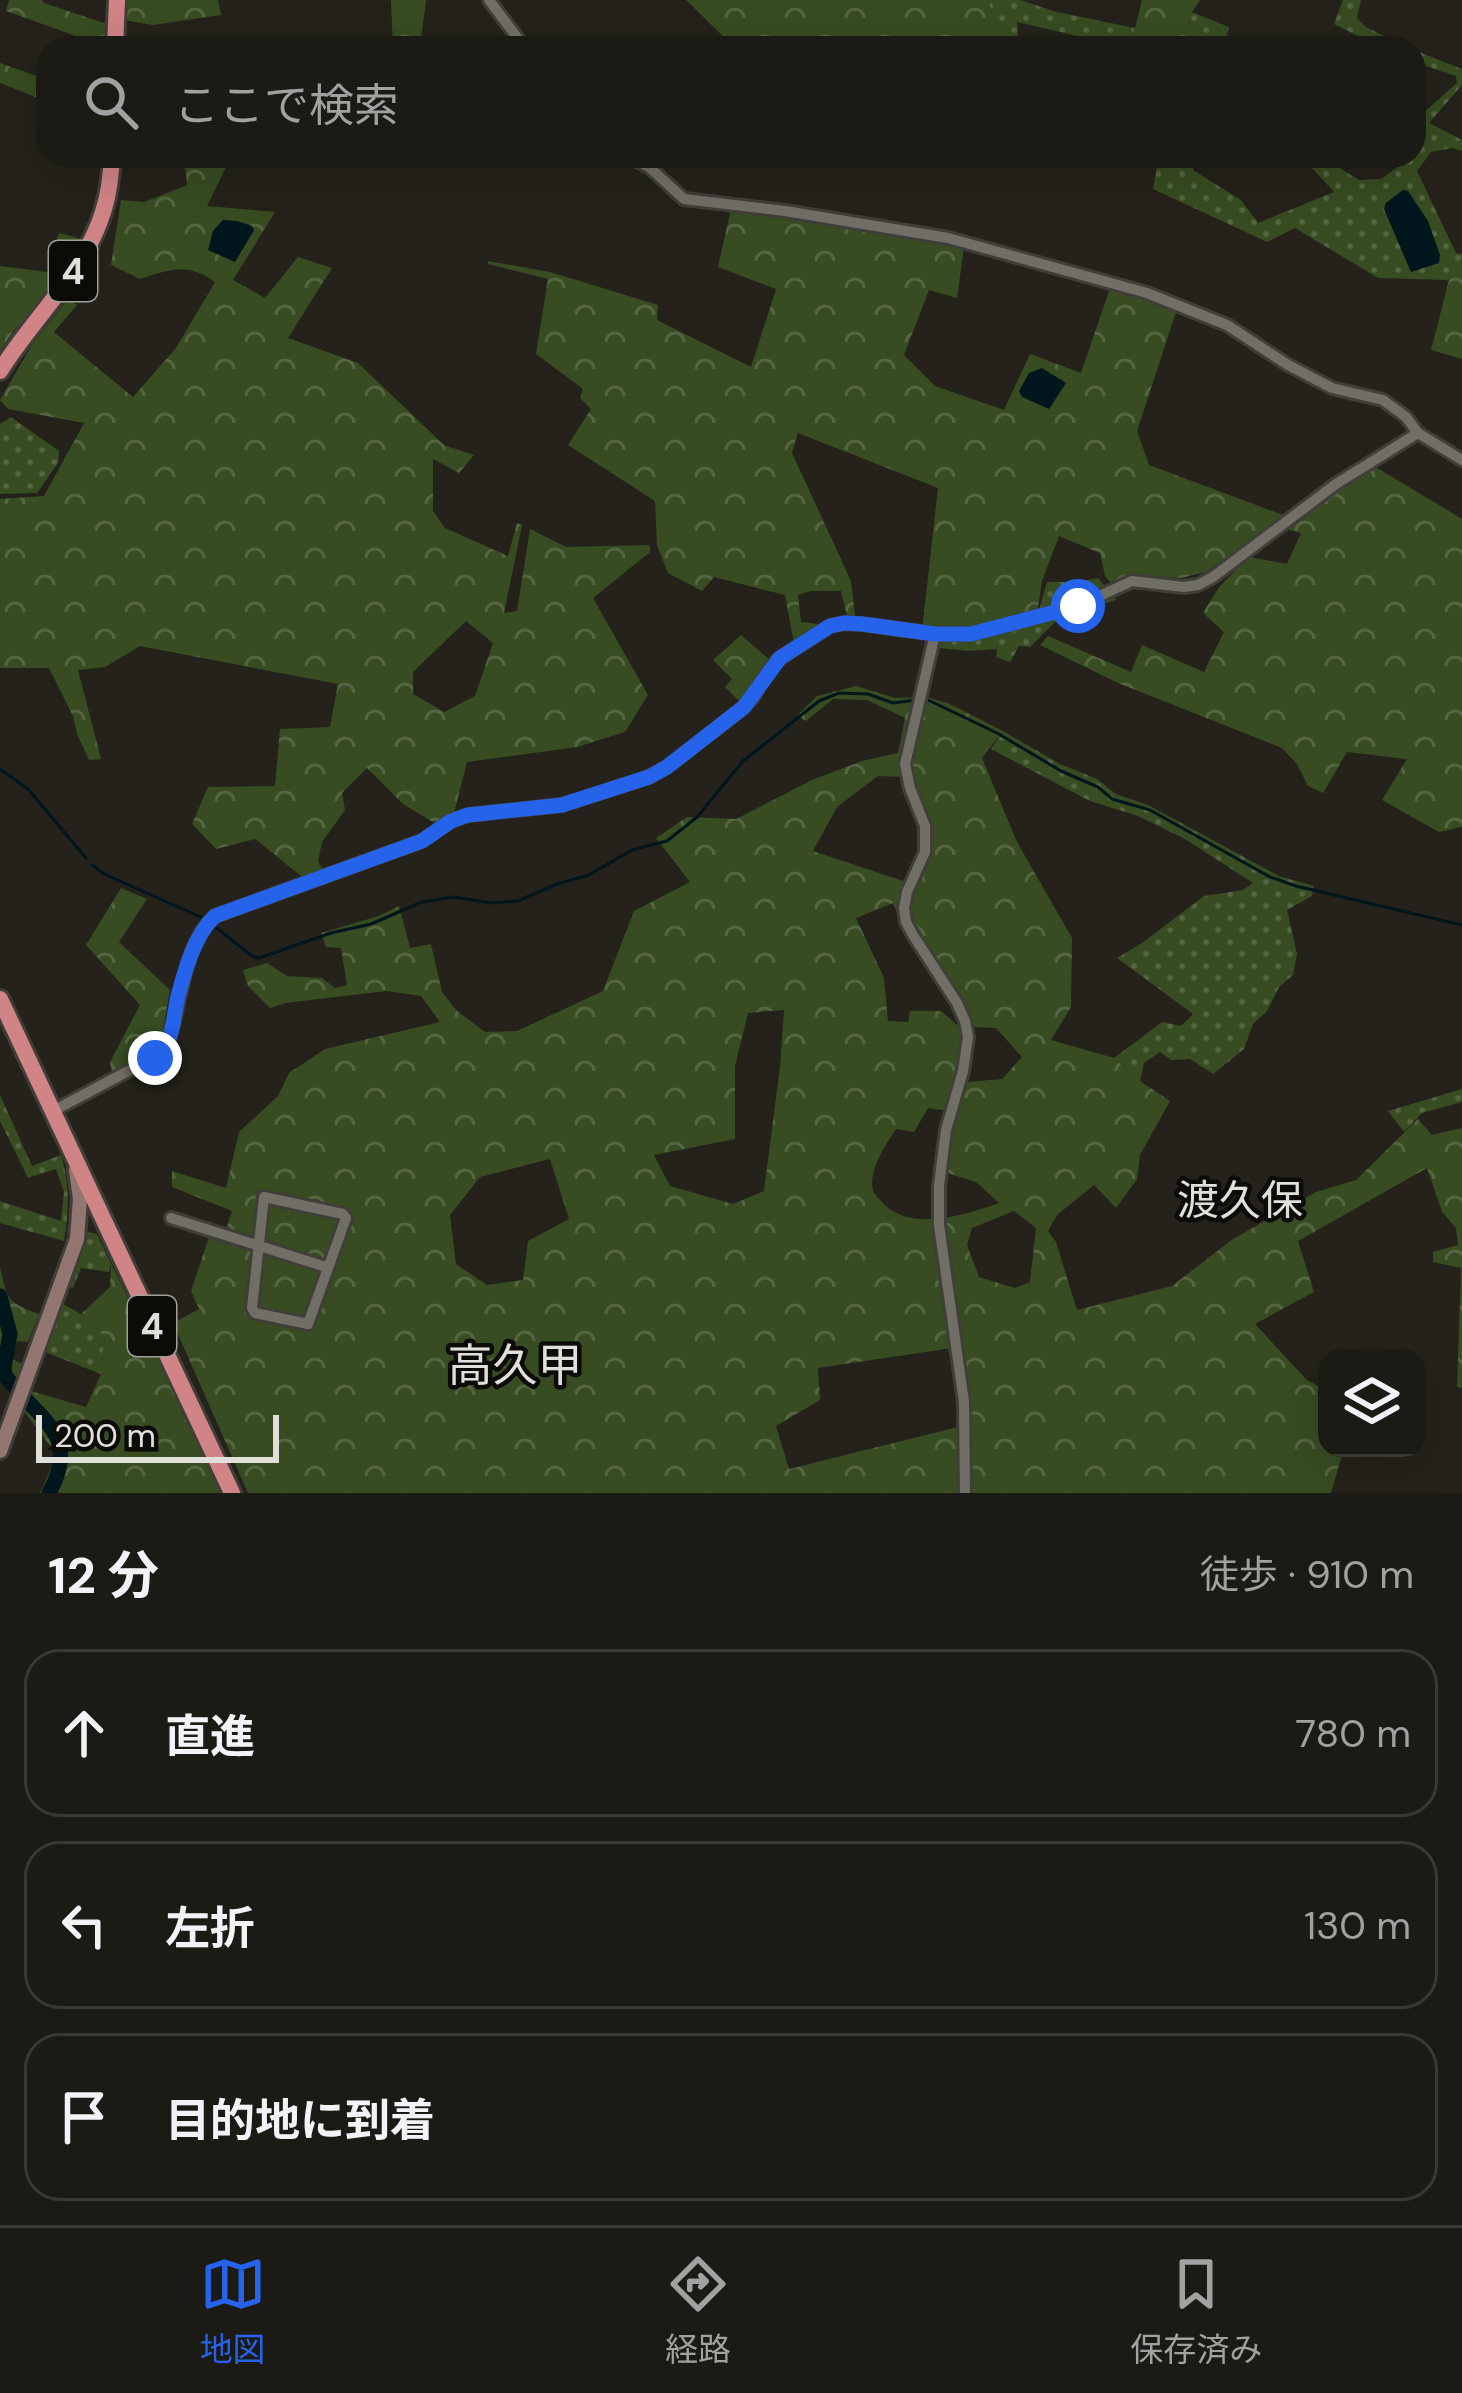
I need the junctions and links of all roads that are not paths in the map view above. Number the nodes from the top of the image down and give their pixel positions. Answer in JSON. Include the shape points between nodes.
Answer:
{"nodes":[{"id":1,"x":117,"y":0,"type":"edge"},
{"id":2,"x":489,"y":0,"type":"edge"},
{"id":3,"x":116,"y":36,"type":"edge"},
{"id":4,"x":516,"y":36,"type":"edge"},
{"id":5,"x":110,"y":168,"type":"edge"},
{"id":6,"x":650,"y":168,"type":"edge"},
{"id":7,"x":0,"y":371,"type":"edge"},
{"id":8,"x":1418,"y":433,"type":"junction"},
{"id":9,"x":1462,"y":460,"type":"edge"},
{"id":10,"x":935,"y":634,"type":"junction"},
{"id":11,"x":0,"y":999,"type":"edge"},
{"id":12,"x":53,"y":1112,"type":"junction"},
{"id":13,"x":74,"y":1159,"type":"junction"},
{"id":14,"x":171,"y":1219,"type":"dead end"},
{"id":15,"x":108,"y":1234,"type":"junction"},
{"id":16,"x":76,"y":1239,"type":"junction"},
{"id":17,"x":259,"y":1247,"type":"junction"},
{"id":18,"x":326,"y":1267,"type":"junction"},
{"id":19,"x":0,"y":1451,"type":"edge"},
{"id":20,"x":232,"y":1493,"type":"edge"},
{"id":21,"x":965,"y":1493,"type":"edge"}],
"edges":[{"from":1,"to":3,"type":"highway"},
{"from":2,"to":4,"type":"street"},
{"from":5,"to":7,"type":"highway","number":"4","via":[[103,214],[80,260]]},
{"from":6,"to":8,"type":"street","via":[[684,199],[948,238],[1147,292],[1227,325],[1332,388],[1383,400]]},
{"from":8,"to":9,"type":"street"},
{"from":8,"to":10,"type":"street","via":[[1213,578],[1169,587],[1132,581],[982,632]]},
{"from":10,"to":12,"type":"street","via":[[830,626],[780,658],[744,707],[649,777],[562,805],[468,815],[422,841],[215,916],[198,941],[164,1052]]},
{"from":10,"to":21,"type":"street","via":[[905,764],[925,852],[904,908],[968,1037],[939,1185],[964,1402]]},
{"from":11,"to":12,"type":"highway","number":"4"},
{"from":12,"to":13,"type":"highway","number":"4"},
{"from":13,"to":15,"type":"highway","number":"4"},
{"from":13,"to":16,"type":"main road"},
{"from":14,"to":17,"type":"street"},
{"from":15,"to":16,"type":"main road","via":[[89,1225]]},
{"from":15,"to":20,"type":"highway","number":"4"},
{"from":16,"to":19,"type":"main road"},
{"from":17,"to":18,"type":"street"},
{"from":17,"to":18,"type":"street","via":[[255,1312],[308,1324]]},
{"from":17,"to":18,"type":"street","via":[[258,1196],[343,1214]]}]}
